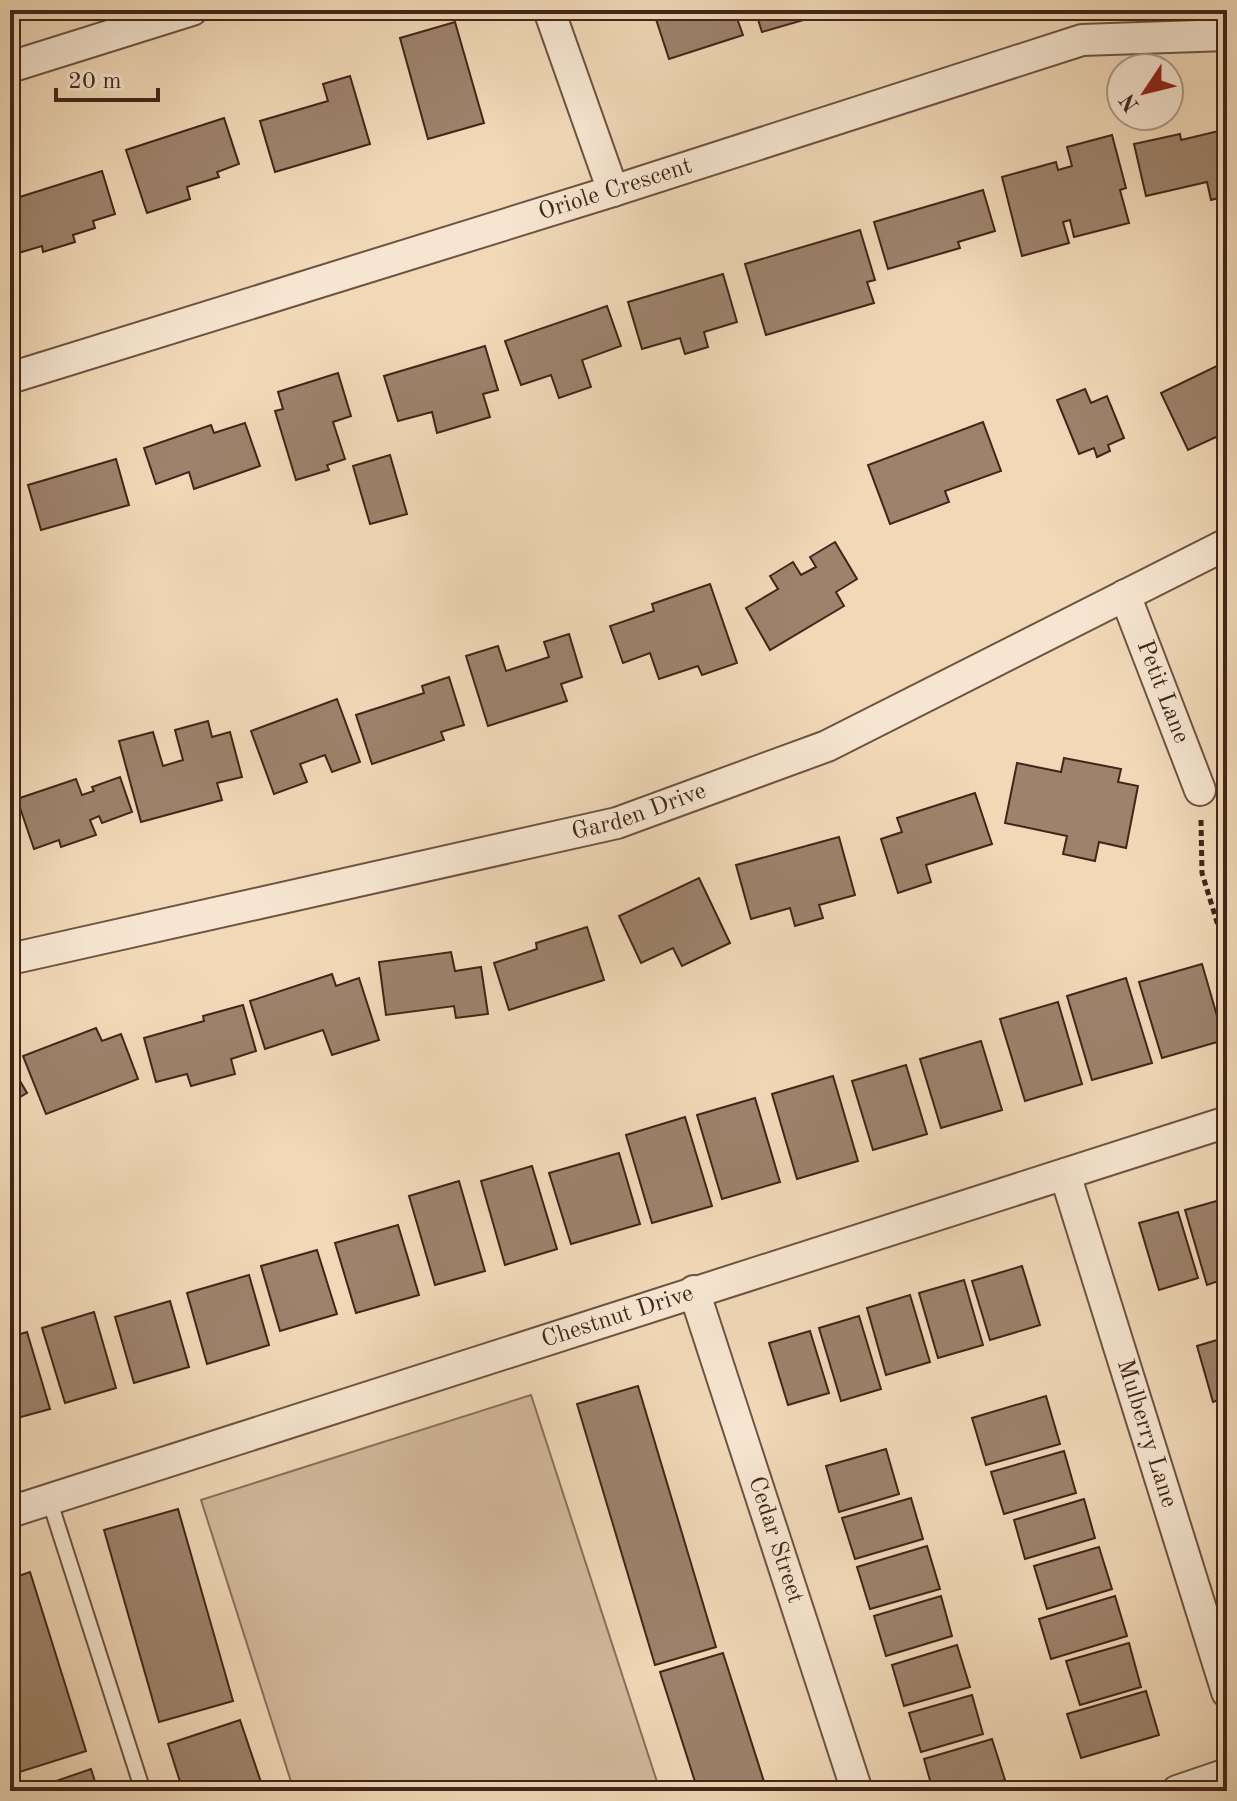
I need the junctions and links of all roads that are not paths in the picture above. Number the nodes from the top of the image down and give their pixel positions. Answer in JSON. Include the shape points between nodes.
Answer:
{"nodes":[{"id":1,"x":192,"y":10,"type":"edge"},
{"id":2,"x":549,"y":10,"type":"edge"},
{"id":3,"x":1227,"y":35,"type":"edge"},
{"id":4,"x":10,"y":67,"type":"edge"},
{"id":5,"x":613,"y":191,"type":"junction"},
{"id":6,"x":10,"y":378,"type":"edge"},
{"id":7,"x":1227,"y":544,"type":"edge"},
{"id":8,"x":1125,"y":595,"type":"junction"},
{"id":9,"x":1200,"y":790,"type":"road end"},
{"id":10,"x":10,"y":959,"type":"edge"},
{"id":11,"x":1227,"y":1122,"type":"edge"},
{"id":12,"x":1065,"y":1174,"type":"junction"},
{"id":13,"x":694,"y":1291,"type":"junction"},
{"id":14,"x":49,"y":1499,"type":"junction"},
{"id":15,"x":10,"y":1512,"type":"edge"},
{"id":16,"x":1227,"y":1692,"type":"edge"},
{"id":17,"x":1227,"y":1774,"type":"edge"},
{"id":18,"x":143,"y":1791,"type":"edge"},
{"id":19,"x":857,"y":1791,"type":"edge"},
{"id":20,"x":1177,"y":1791,"type":"edge"}],
"edges":[{"from":1,"to":4,"type":"street"},
{"from":2,"to":5,"type":"street"},
{"from":3,"to":5,"type":"street","name":"Oriole Crescent","via":[[1082,40]]},
{"from":5,"to":6,"type":"street","name":"Oriole Crescent"},
{"from":7,"to":8,"type":"street","name":"Garden Drive"},
{"from":8,"to":9,"type":"street","name":"Petit Lane"},
{"from":8,"to":10,"type":"street","name":"Garden Drive","via":[[827,746],[617,823]]},
{"from":11,"to":12,"type":"street","name":"Chestnut Drive"},
{"from":12,"to":13,"type":"street","name":"Chestnut Drive"},
{"from":12,"to":16,"type":"street","name":"Mulberry Lane"},
{"from":13,"to":14,"type":"street","name":"Chestnut Drive"},
{"from":13,"to":19,"type":"street","name":"Cedar Street"},
{"from":14,"to":15,"type":"street","name":"Chestnut Drive"},
{"from":14,"to":18,"type":"lane"},
{"from":17,"to":20,"type":"street"}]}
